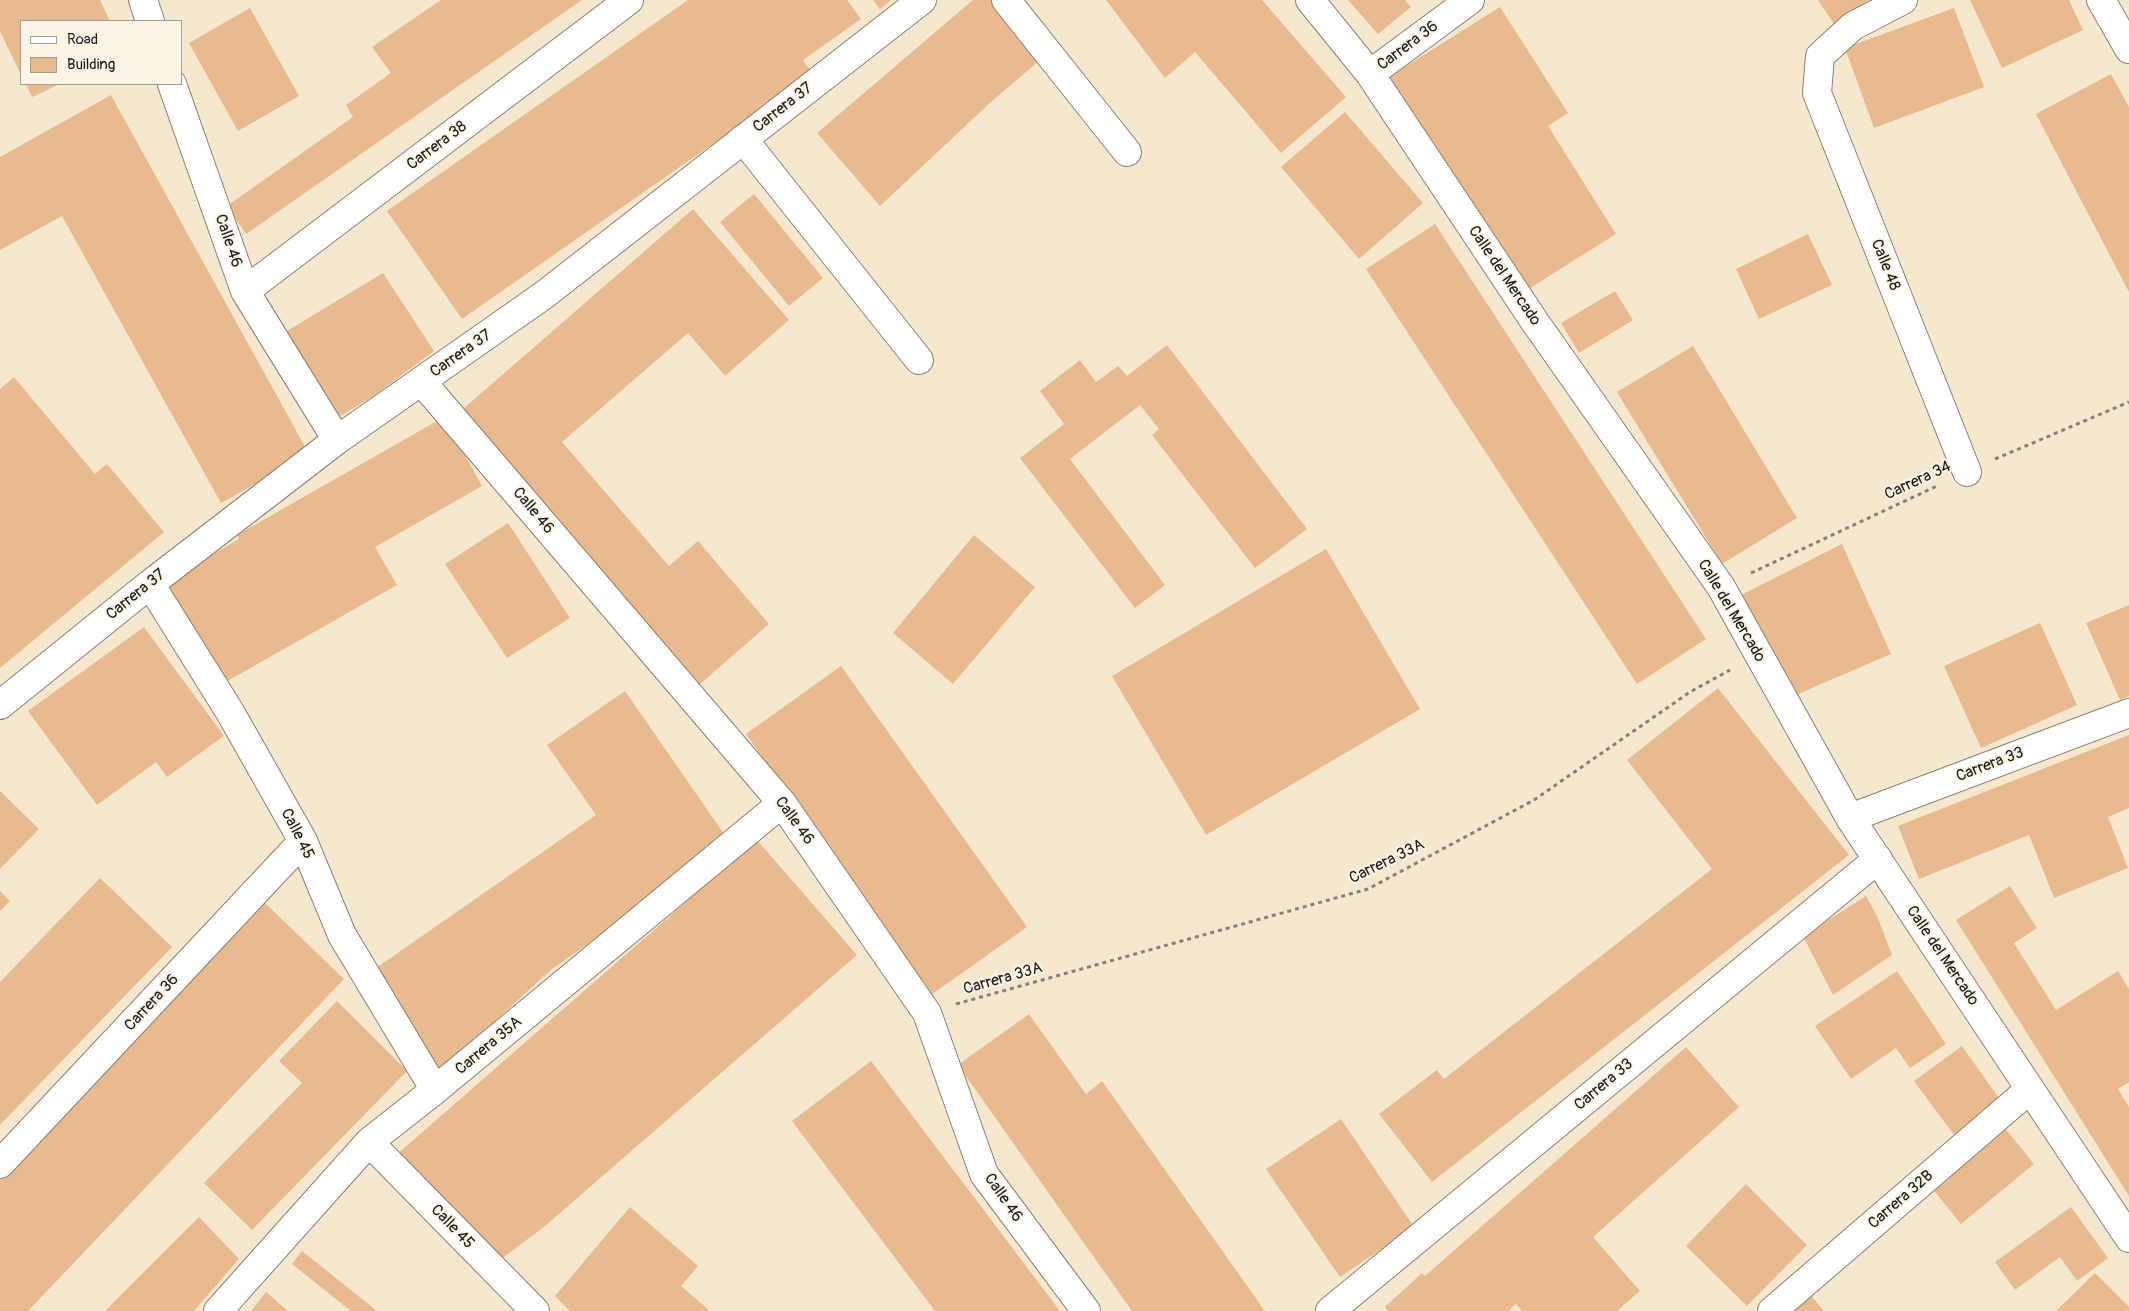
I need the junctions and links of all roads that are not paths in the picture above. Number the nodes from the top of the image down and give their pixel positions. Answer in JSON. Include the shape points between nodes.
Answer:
{"nodes":[{"id":1,"x":142,"y":0,"type":"edge"},
{"id":2,"x":629,"y":0,"type":"edge"},
{"id":3,"x":922,"y":0,"type":"edge"},
{"id":4,"x":1006,"y":0,"type":"edge"},
{"id":5,"x":1310,"y":0,"type":"edge"},
{"id":6,"x":1470,"y":0,"type":"edge"},
{"id":7,"x":1903,"y":0,"type":"edge"},
{"id":8,"x":2101,"y":0,"type":"edge"},
{"id":9,"x":150,"y":20,"type":"edge"},
{"id":10,"x":2129,"y":50,"type":"edge"},
{"id":11,"x":1370,"y":74,"type":"junction"},
{"id":12,"x":172,"y":85,"type":"edge"},
{"id":13,"x":743,"y":140,"type":"junction"},
{"id":14,"x":1127,"y":152,"type":"dead end"},
{"id":15,"x":245,"y":291,"type":"junction"},
{"id":16,"x":919,"y":360,"type":"dead end"},
{"id":17,"x":422,"y":382,"type":"junction"},
{"id":18,"x":337,"y":440,"type":"junction"},
{"id":19,"x":1967,"y":472,"type":"road end"},
{"id":20,"x":150,"y":584,"type":"junction"},
{"id":21,"x":0,"y":705,"type":"edge"},
{"id":22,"x":2129,"y":713,"type":"edge"},
{"id":23,"x":782,"y":803,"type":"junction"},
{"id":24,"x":1850,"y":818,"type":"junction"},
{"id":25,"x":303,"y":841,"type":"junction"},
{"id":26,"x":1878,"y":860,"type":"junction"},
{"id":27,"x":2030,"y":1089,"type":"junction"},
{"id":28,"x":435,"y":1090,"type":"junction"},
{"id":29,"x":369,"y":1142,"type":"junction"},
{"id":30,"x":0,"y":1164,"type":"edge"},
{"id":31,"x":2129,"y":1238,"type":"edge"},
{"id":32,"x":218,"y":1311,"type":"edge"},
{"id":33,"x":535,"y":1311,"type":"edge"},
{"id":34,"x":1086,"y":1311,"type":"edge"},
{"id":35,"x":1330,"y":1311,"type":"edge"},
{"id":36,"x":1772,"y":1311,"type":"edge"}],
"edges":[{"from":1,"to":9,"type":"street"},
{"from":2,"to":15,"type":"street","name":"Carrera 38"},
{"from":3,"to":13,"type":"street","name":"Carrera 37"},
{"from":4,"to":14,"type":"street"},
{"from":5,"to":11,"type":"street","name":"Calle del Mercado"},
{"from":6,"to":11,"type":"street","name":"Carrera 36"},
{"from":7,"to":19,"type":"street","name":"Calle 48","via":[[1853,26],[1820,56],[1817,93]]},
{"from":8,"to":10,"type":"street"},
{"from":11,"to":24,"type":"street","name":"Calle del Mercado","via":[[1535,322],[1720,587]]},
{"from":12,"to":15,"type":"street","name":"Calle 46"},
{"from":13,"to":16,"type":"street"},
{"from":13,"to":17,"type":"street","name":"Carrera 37","via":[[544,295]]},
{"from":15,"to":18,"type":"street","name":"Calle 46"},
{"from":17,"to":18,"type":"street","name":"Carrera 37"},
{"from":17,"to":23,"type":"street","name":"Calle 46"},
{"from":18,"to":20,"type":"street","name":"Carrera 37"},
{"from":20,"to":21,"type":"street","name":"Carrera 37"},
{"from":20,"to":25,"type":"street","name":"Calle 45","via":[[230,712]]},
{"from":22,"to":24,"type":"street","name":"Carrera 33"},
{"from":23,"to":28,"type":"street","name":"Carrera 35A"},
{"from":23,"to":34,"type":"street","name":"Calle 46","via":[[927,1013],[984,1174]]},
{"from":24,"to":26,"type":"street","name":"Calle del Mercado"},
{"from":25,"to":28,"type":"street","name":"Calle 45","via":[[342,935]]},
{"from":25,"to":30,"type":"street","name":"Carrera 36"},
{"from":26,"to":27,"type":"street","name":"Calle del Mercado"},
{"from":26,"to":35,"type":"street","name":"Carrera 33"},
{"from":27,"to":31,"type":"street","name":"Calle del Mercado"},
{"from":27,"to":36,"type":"street","name":"Carrera 32B"},
{"from":28,"to":29,"type":"street","name":"Carrera 35A"},
{"from":29,"to":32,"type":"street","name":"Carrera 35A"},
{"from":29,"to":33,"type":"street","name":"Calle 45"}]}
